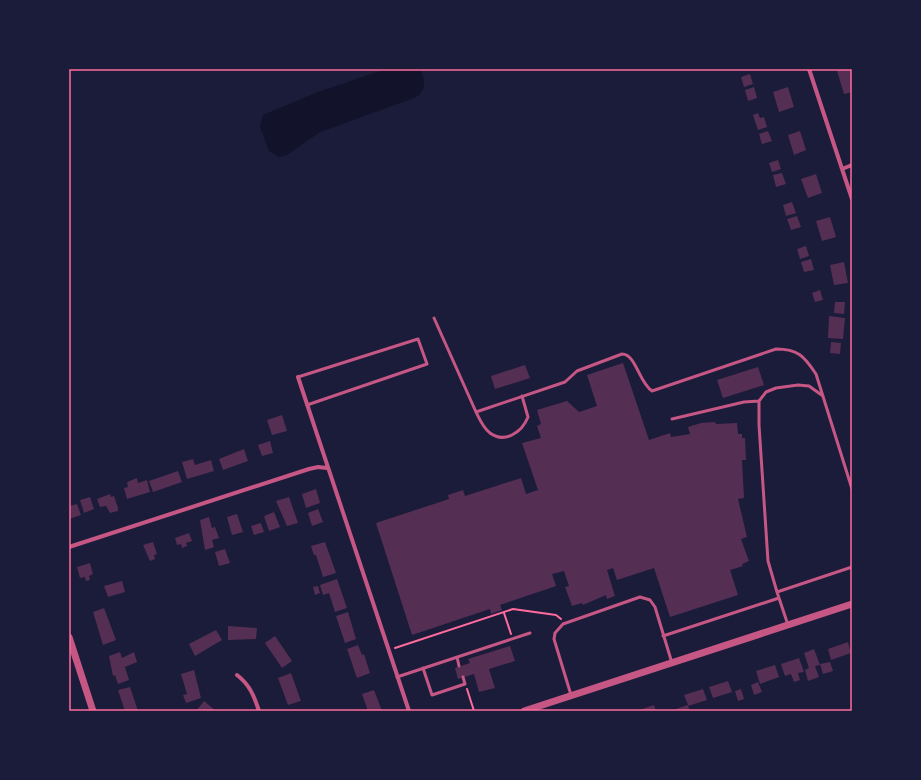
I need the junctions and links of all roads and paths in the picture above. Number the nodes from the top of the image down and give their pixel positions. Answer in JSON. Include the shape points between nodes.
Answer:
{"nodes":[{"id":1,"x":809,"y":69,"type":"edge"},
{"id":2,"x":852,"y":165,"type":"edge"},
{"id":3,"x":842,"y":169,"type":"junction"},
{"id":4,"x":852,"y":199,"type":"edge"},
{"id":5,"x":434,"y":318,"type":"dead end"},
{"id":6,"x":298,"y":377,"type":"joint"},
{"id":7,"x":522,"y":396,"type":"junction"},
{"id":8,"x":823,"y":396,"type":"junction"},
{"id":9,"x":759,"y":401,"type":"junction"},
{"id":10,"x":307,"y":405,"type":"junction"},
{"id":11,"x":476,"y":412,"type":"junction"},
{"id":12,"x":672,"y":420,"type":"dead end"},
{"id":13,"x":327,"y":468,"type":"junction"},
{"id":14,"x":852,"y":489,"type":"edge"},
{"id":15,"x":69,"y":547,"type":"edge"},
{"id":16,"x":852,"y":567,"type":"edge"},
{"id":17,"x":777,"y":592,"type":"junction"},
{"id":18,"x":779,"y":598,"type":"junction"},
{"id":19,"x":852,"y":604,"type":"edge"},
{"id":20,"x":504,"y":613,"type":"junction"},
{"id":21,"x":565,"y":623,"type":"junction"},
{"id":22,"x":788,"y":625,"type":"junction"},
{"id":23,"x":530,"y":634,"type":"dead end"},
{"id":24,"x":663,"y":636,"type":"junction"},
{"id":25,"x":69,"y":637,"type":"edge"},
{"id":26,"x":513,"y":639,"type":"junction"},
{"id":27,"x":388,"y":650,"type":"junction"},
{"id":28,"x":457,"y":657,"type":"junction"},
{"id":29,"x":672,"y":663,"type":"junction"},
{"id":30,"x":460,"y":666,"type":"dead end"},
{"id":31,"x":422,"y":668,"type":"junction"},
{"id":32,"x":237,"y":675,"type":"dead end"},
{"id":33,"x":397,"y":677,"type":"junction"},
{"id":34,"x":463,"y":677,"type":"dead end"},
{"id":35,"x":465,"y":684,"type":"junction"},
{"id":36,"x":571,"y":696,"type":"junction"},
{"id":37,"x":93,"y":711,"type":"edge"},
{"id":38,"x":259,"y":711,"type":"edge"},
{"id":39,"x":408,"y":711,"type":"edge"},
{"id":40,"x":474,"y":711,"type":"edge"},
{"id":41,"x":524,"y":711,"type":"edge"}],
"edges":[{"from":1,"to":3,"type":"street"},
{"from":2,"to":3,"type":"street"},
{"from":3,"to":4,"type":"street"},
{"from":5,"to":11,"type":"lane"},
{"from":6,"to":10,"type":"street"},
{"from":6,"to":10,"type":"lane","via":[[418,339],[427,364]]},
{"from":7,"to":8,"type":"lane","via":[[565,382],[577,370],[622,354],[632,358],[641,380],[652,391],[776,349],[785,349],[805,358],[816,374]]},
{"from":7,"to":11,"type":"lane"},
{"from":7,"to":11,"type":"lane","via":[[528,417],[522,429],[510,436],[498,437],[490,434]]},
{"from":8,"to":9,"type":"lane","via":[[809,386],[798,385],[766,392]]},
{"from":8,"to":14,"type":"lane"},
{"from":9,"to":12,"type":"lane","via":[[744,402]]},
{"from":9,"to":17,"type":"lane","via":[[768,561]]},
{"from":10,"to":13,"type":"street"},
{"from":13,"to":15,"type":"street","via":[[309,469]]},
{"from":13,"to":27,"type":"street","via":[[332,476]]},
{"from":16,"to":17,"type":"lane"},
{"from":17,"to":18,"type":"lane"},
{"from":18,"to":22,"type":"lane"},
{"from":18,"to":24,"type":"lane"},
{"from":19,"to":22,"type":"street"},
{"from":20,"to":21,"type":"path","via":[[513,609],[556,615]]},
{"from":20,"to":26,"type":"path"},
{"from":20,"to":27,"type":"path"},
{"from":21,"to":24,"type":"lane","via":[[640,597],[650,600],[655,607]]},
{"from":21,"to":36,"type":"lane","via":[[558,629],[554,639]]},
{"from":22,"to":29,"type":"street"},
{"from":23,"to":26,"type":"lane"},
{"from":24,"to":29,"type":"lane"},
{"from":25,"to":37,"type":"street"},
{"from":26,"to":28,"type":"lane"},
{"from":27,"to":33,"type":"street"},
{"from":28,"to":30,"type":"lane"},
{"from":28,"to":31,"type":"lane"},
{"from":29,"to":36,"type":"street"},
{"from":31,"to":33,"type":"lane"},
{"from":31,"to":35,"type":"lane","via":[[432,695]]},
{"from":32,"to":38,"type":"street","via":[[252,689]]},
{"from":33,"to":39,"type":"street"},
{"from":34,"to":35,"type":"lane"},
{"from":35,"to":40,"type":"path"},
{"from":36,"to":41,"type":"street"}]}
